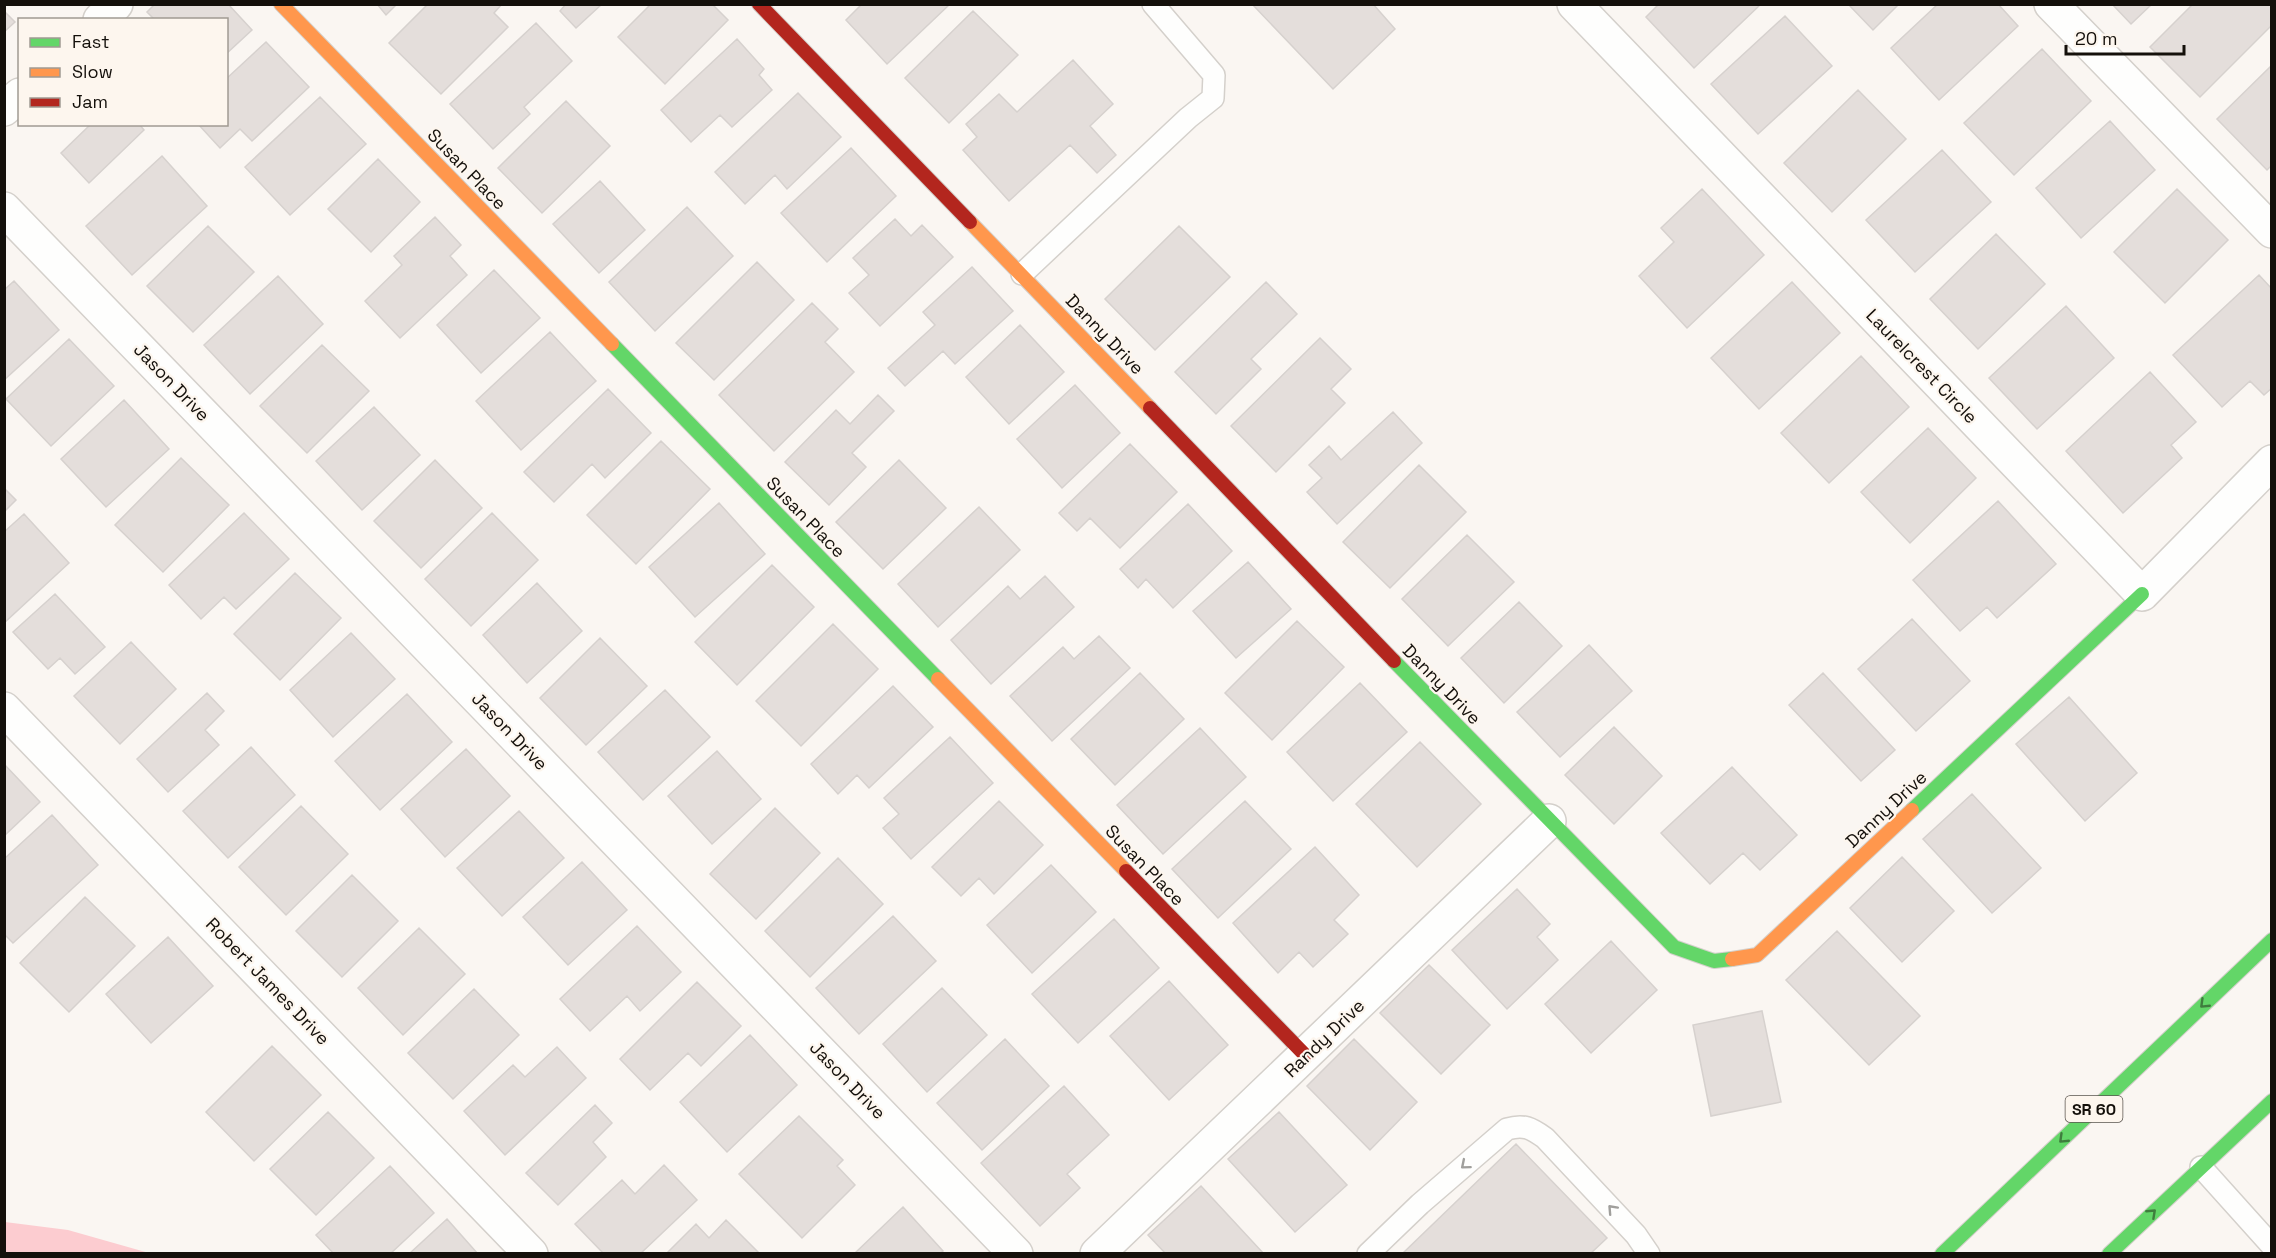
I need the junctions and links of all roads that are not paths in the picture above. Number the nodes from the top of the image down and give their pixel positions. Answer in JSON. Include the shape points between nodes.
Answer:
{"nodes":[{"id":1,"x":116,"y":4,"type":"edge"},
{"id":2,"x":281,"y":4,"type":"edge"},
{"id":3,"x":759,"y":4,"type":"edge"},
{"id":4,"x":1153,"y":4,"type":"edge"},
{"id":5,"x":1574,"y":4,"type":"edge"},
{"id":6,"x":2051,"y":4,"type":"edge"},
{"id":7,"x":102,"y":18,"type":"edge"},
{"id":8,"x":18,"y":97,"type":"edge"},
{"id":9,"x":4,"y":109,"type":"edge"},
{"id":10,"x":4,"y":209,"type":"edge"},
{"id":11,"x":2271,"y":231,"type":"edge"},
{"id":12,"x":1022,"y":274,"type":"junction"},
{"id":13,"x":2271,"y":462,"type":"edge"},
{"id":14,"x":2142,"y":594,"type":"junction"},
{"id":15,"x":4,"y":709,"type":"edge"},
{"id":16,"x":1549,"y":821,"type":"junction"},
{"id":17,"x":2271,"y":940,"type":"edge"},
{"id":18,"x":1305,"y":1055,"type":"junction"},
{"id":19,"x":2271,"y":1101,"type":"edge"},
{"id":20,"x":2201,"y":1167,"type":"junction"},
{"id":21,"x":2271,"y":1246,"type":"edge"},
{"id":22,"x":1373,"y":1252,"type":"edge"},
{"id":23,"x":531,"y":1254,"type":"edge"},
{"id":24,"x":1016,"y":1254,"type":"edge"},
{"id":25,"x":1097,"y":1254,"type":"edge"},
{"id":26,"x":1649,"y":1254,"type":"edge"},
{"id":27,"x":1942,"y":1254,"type":"edge"},
{"id":28,"x":2109,"y":1254,"type":"edge"}],
"edges":[{"from":1,"to":7,"type":"street"},
{"from":2,"to":18,"type":"main road","name":"Susan Place"},
{"from":3,"to":12,"type":"main road","name":"Danny Drive"},
{"from":4,"to":12,"type":"lane","via":[[1214,75],[1213,98]]},
{"from":5,"to":14,"type":"street","name":"Laurelcrest Circle"},
{"from":6,"to":11,"type":"street"},
{"from":8,"to":9,"type":"street"},
{"from":10,"to":24,"type":"street","name":"Jason Drive"},
{"from":12,"to":16,"type":"main road","name":"Danny Drive"},
{"from":13,"to":14,"type":"street"},
{"from":14,"to":16,"type":"main road","name":"Danny Drive","via":[[1757,955],[1714,961],[1674,947]]},
{"from":15,"to":23,"type":"street","name":"Robert James Drive"},
{"from":16,"to":18,"type":"street","name":"Randy Drive"},
{"from":17,"to":27,"type":"main road","number":"SR 60","one_way":true},
{"from":18,"to":25,"type":"street","name":"Randy Drive"},
{"from":19,"to":20,"type":"main road"},
{"from":20,"to":21,"type":"lane"},
{"from":28,"to":20,"type":"main road","one_way":true},
{"from":26,"to":22,"type":"lane","one_way":true,"via":[[1636,1235],[1545,1138],[1530,1127],[1518,1126],[1507,1129],[1420,1204]]}]}
